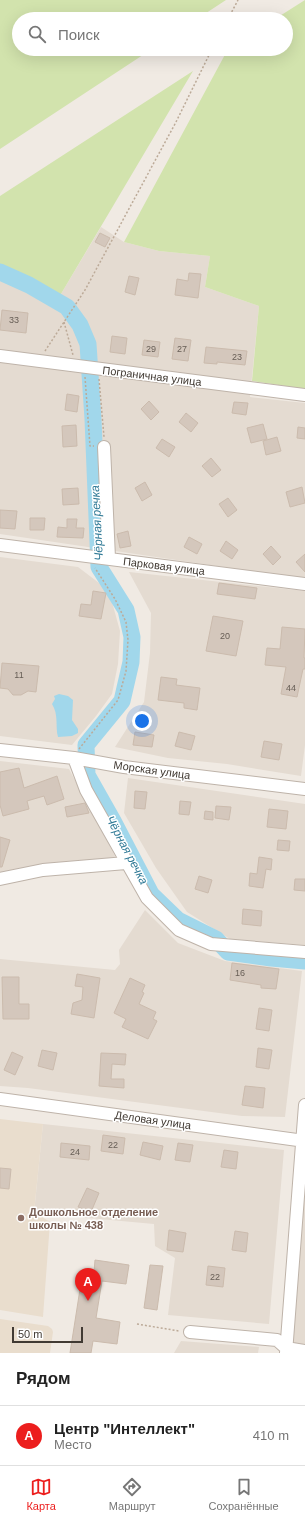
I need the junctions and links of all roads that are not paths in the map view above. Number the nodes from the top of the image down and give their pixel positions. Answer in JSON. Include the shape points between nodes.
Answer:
{"nodes":[{"id":1,"x":0,"y":356,"type":"edge"},
{"id":2,"x":305,"y":395,"type":"edge"},
{"id":3,"x":104,"y":447,"type":"road end"},
{"id":4,"x":0,"y":545,"type":"edge"},
{"id":5,"x":107,"y":558,"type":"junction"},
{"id":6,"x":305,"y":584,"type":"edge"},
{"id":7,"x":0,"y":750,"type":"edge"},
{"id":8,"x":76,"y":759,"type":"junction"},
{"id":9,"x":305,"y":789,"type":"edge"},
{"id":10,"x":126,"y":863,"type":"junction"},
{"id":11,"x":0,"y":879,"type":"edge"},
{"id":12,"x":305,"y":952,"type":"edge"},
{"id":13,"x":0,"y":1099,"type":"edge"},
{"id":14,"x":305,"y":1105,"type":"edge"},
{"id":15,"x":303,"y":1141,"type":"edge"},
{"id":16,"x":190,"y":1332,"type":"road end"},
{"id":17,"x":305,"y":1350,"type":"edge"},
{"id":18,"x":286,"y":1351,"type":"edge"}],
"edges":[{"from":1,"to":2,"type":"street","name":"Пограничная улица"},
{"from":3,"to":5,"type":"street"},
{"from":4,"to":5,"type":"street","name":"Парковая улица"},
{"from":5,"to":6,"type":"street","name":"Парковая улица"},
{"from":7,"to":8,"type":"street","name":"Морская улица"},
{"from":8,"to":9,"type":"street","name":"Морская улица"},
{"from":8,"to":10,"type":"street","via":[[86,790]]},
{"from":10,"to":11,"type":"street","via":[[44,870]]},
{"from":10,"to":12,"type":"street","via":[[146,898],[179,930],[211,944]]},
{"from":13,"to":15,"type":"street","name":"Деловая улица"},
{"from":14,"to":15,"type":"street"},
{"from":15,"to":18,"type":"street"},
{"from":16,"to":18,"type":"street","via":[[278,1340]]},
{"from":17,"to":18,"type":"street"}]}
